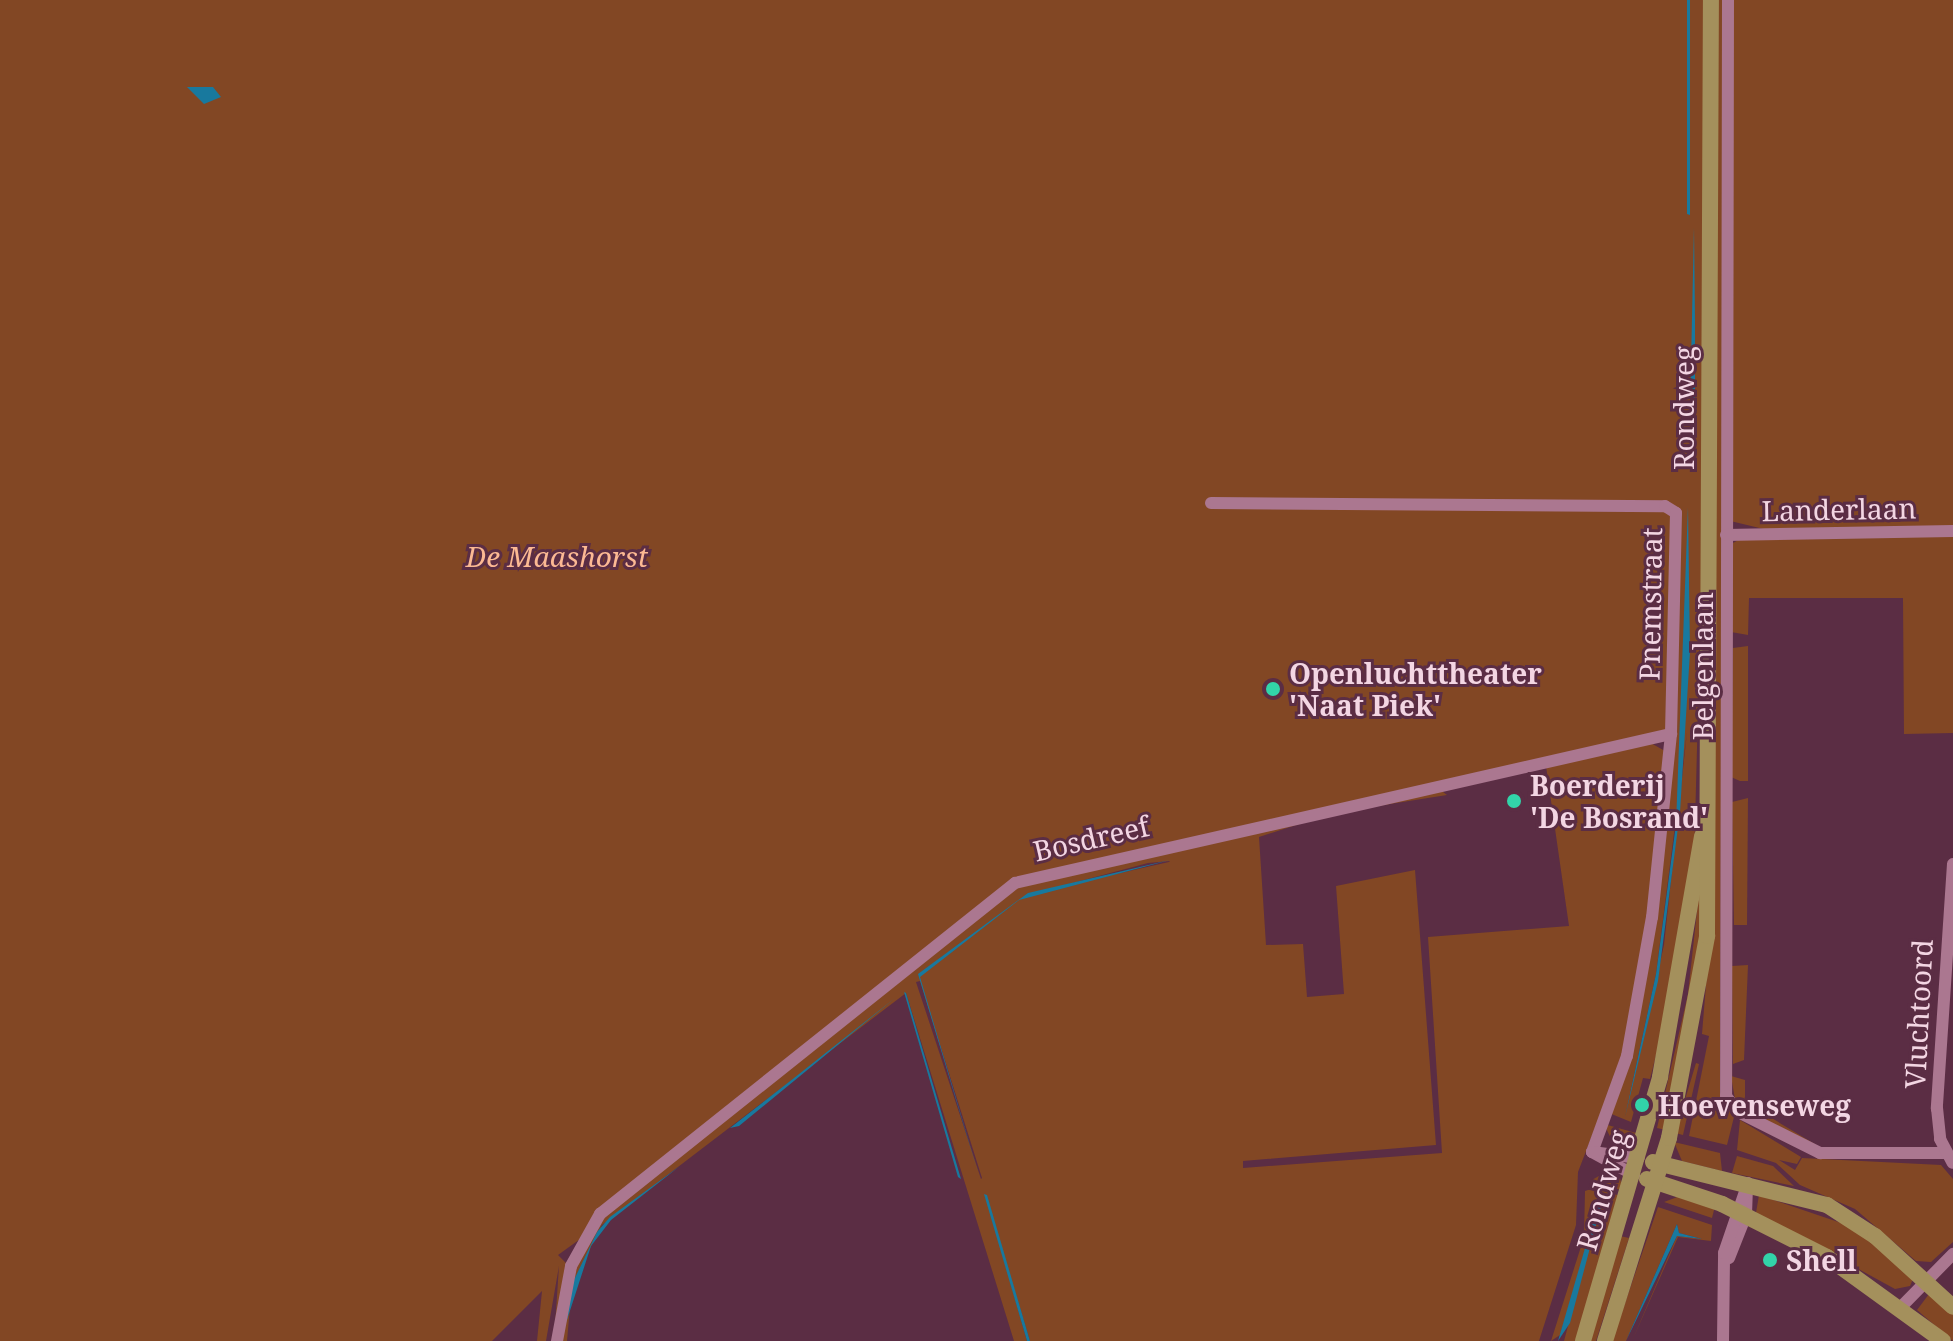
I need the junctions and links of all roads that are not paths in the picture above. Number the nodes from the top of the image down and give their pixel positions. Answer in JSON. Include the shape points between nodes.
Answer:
{"nodes":[{"id":1,"x":1711,"y":0,"type":"edge"},
{"id":2,"x":1728,"y":0,"type":"edge"},
{"id":3,"x":1211,"y":503,"type":"dead end"},
{"id":4,"x":1953,"y":531,"type":"edge"},
{"id":5,"x":1726,"y":535,"type":"junction"},
{"id":6,"x":1671,"y":734,"type":"junction"},
{"id":7,"x":1707,"y":815,"type":"junction"},
{"id":8,"x":1953,"y":864,"type":"edge"},
{"id":9,"x":1592,"y":1152,"type":"junction"},
{"id":10,"x":1639,"y":1158,"type":"junction"},
{"id":11,"x":1948,"y":1158,"type":"edge"},
{"id":12,"x":1661,"y":1165,"type":"junction"},
{"id":13,"x":1634,"y":1175,"type":"junction"},
{"id":14,"x":1655,"y":1182,"type":"junction"},
{"id":15,"x":1748,"y":1183,"type":"junction"},
{"id":16,"x":1740,"y":1212,"type":"junction"},
{"id":17,"x":1953,"y":1254,"type":"edge"},
{"id":18,"x":1926,"y":1280,"type":"junction"},
{"id":19,"x":1902,"y":1306,"type":"junction"},
{"id":20,"x":1953,"y":1307,"type":"edge"},
{"id":21,"x":557,"y":1341,"type":"edge"},
{"id":22,"x":1583,"y":1341,"type":"edge"},
{"id":23,"x":1605,"y":1341,"type":"edge"},
{"id":24,"x":1723,"y":1341,"type":"edge"},
{"id":25,"x":1943,"y":1341,"type":"edge"}],
"edges":[{"from":1,"to":7,"type":"main road","name":"Rondweg"},
{"from":2,"to":5,"type":"street","name":"Belgenlaan"},
{"from":3,"to":6,"type":"street","name":"Pnemstraat","via":[[1665,506],[1676,513]]},
{"from":4,"to":5,"type":"street","name":"Landerlaan"},
{"from":5,"to":11,"type":"street","name":"Belgenlaan","via":[[1726,1096],[1738,1112],[1820,1153]]},
{"from":6,"to":9,"type":"street","name":"Pnemstraat","via":[[1630,1040]]},
{"from":6,"to":21,"type":"street","name":"Bosdreef","via":[[1033,874],[625,1192],[587,1232],[563,1294]]},
{"from":7,"to":10,"type":"main road","name":"Rondweg","via":[[1681,977]]},
{"from":7,"to":12,"type":"main road","name":"Rondweg","via":[[1701,992]]},
{"from":8,"to":11,"type":"street","name":"Vluchtoord","via":[[1937,1108]]},
{"from":9,"to":10,"type":"street"},
{"from":9,"to":13,"type":"street"},
{"from":10,"to":12,"type":"main road"},
{"from":10,"to":13,"type":"main road","name":"Rondweg"},
{"from":12,"to":14,"type":"main road","name":"Rondweg"},
{"from":12,"to":15,"type":"main road"},
{"from":13,"to":14,"type":"main road"},
{"from":13,"to":22,"type":"main road","name":"Rondweg"},
{"from":14,"to":16,"type":"main road"},
{"from":14,"to":23,"type":"main road","name":"Rondweg"},
{"from":15,"to":16,"type":"street"},
{"from":15,"to":18,"type":"main road","via":[[1838,1211]]},
{"from":16,"to":19,"type":"main road"},
{"from":16,"to":24,"type":"street","via":[[1723,1276]]},
{"from":17,"to":18,"type":"street"},
{"from":18,"to":19,"type":"street"},
{"from":18,"to":20,"type":"main road"},
{"from":19,"to":25,"type":"main road"}]}
